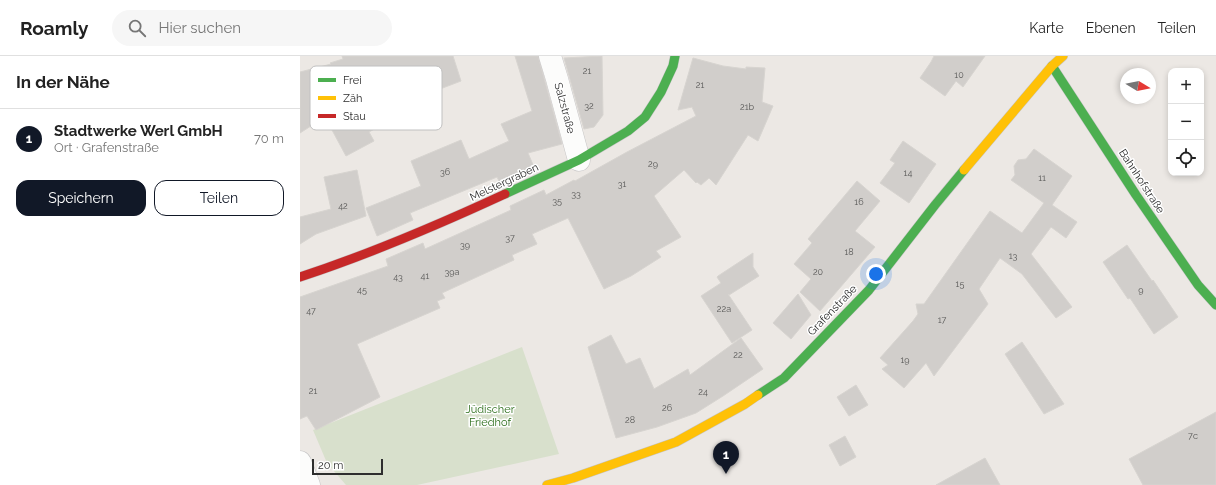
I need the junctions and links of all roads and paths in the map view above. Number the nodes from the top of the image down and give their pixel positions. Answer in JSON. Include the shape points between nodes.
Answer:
{"nodes":[{"id":1,"x":550,"y":56,"type":"edge"},
{"id":2,"x":675,"y":56,"type":"edge"},
{"id":3,"x":1063,"y":56,"type":"edge"},
{"id":4,"x":1052,"y":66,"type":"junction"},
{"id":5,"x":579,"y":160,"type":"junction"},
{"id":6,"x":300,"y":277,"type":"edge"},
{"id":7,"x":1216,"y":306,"type":"edge"},
{"id":8,"x":300,"y":462,"type":"edge"},
{"id":9,"x":309,"y":485,"type":"edge"},
{"id":10,"x":547,"y":485,"type":"edge"}],
"edges":[{"from":1,"to":5,"type":"street","name":"Salzstraße"},
{"from":2,"to":5,"type":"street","name":"Melstergraben","via":[[661,92],[644,117],[628,131]]},
{"from":3,"to":4,"type":"street","name":"Grafenstraße"},
{"from":4,"to":7,"type":"street","name":"Bahnhofstraße","via":[[1136,195],[1198,285]]},
{"from":4,"to":10,"type":"street","name":"Grafenstraße","via":[[935,205],[869,290],[784,378],[745,404],[676,442]]},
{"from":5,"to":6,"type":"street","name":"Melstergraben","via":[[478,207],[348,261]]},
{"from":8,"to":9,"type":"street"}]}
